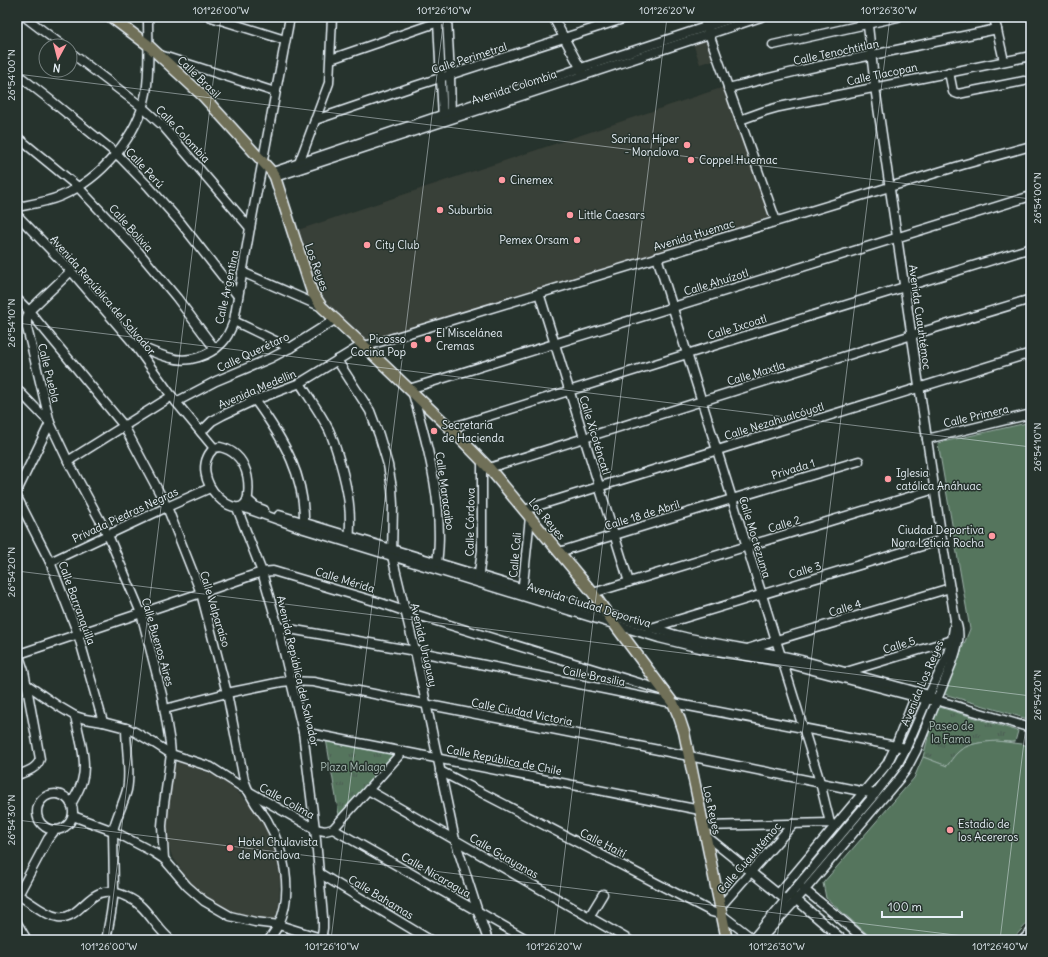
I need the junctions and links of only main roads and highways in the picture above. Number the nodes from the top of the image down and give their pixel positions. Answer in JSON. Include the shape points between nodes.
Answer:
{"nodes":[{"id":1,"x":111,"y":17,"type":"edge"},
{"id":2,"x":263,"y":163,"type":"joint"},
{"id":3,"x":727,"y":940,"type":"edge"}],
"edges":[{"from":1,"to":2,"type":"main road","name":"Calle Brasil","via":[[158,54],[203,96]]},
{"from":2,"to":3,"type":"main road","name":"Los Reyes","via":[[274,175],[312,292],[322,306],[485,464],[594,593],[673,703],[684,732]]}]}
